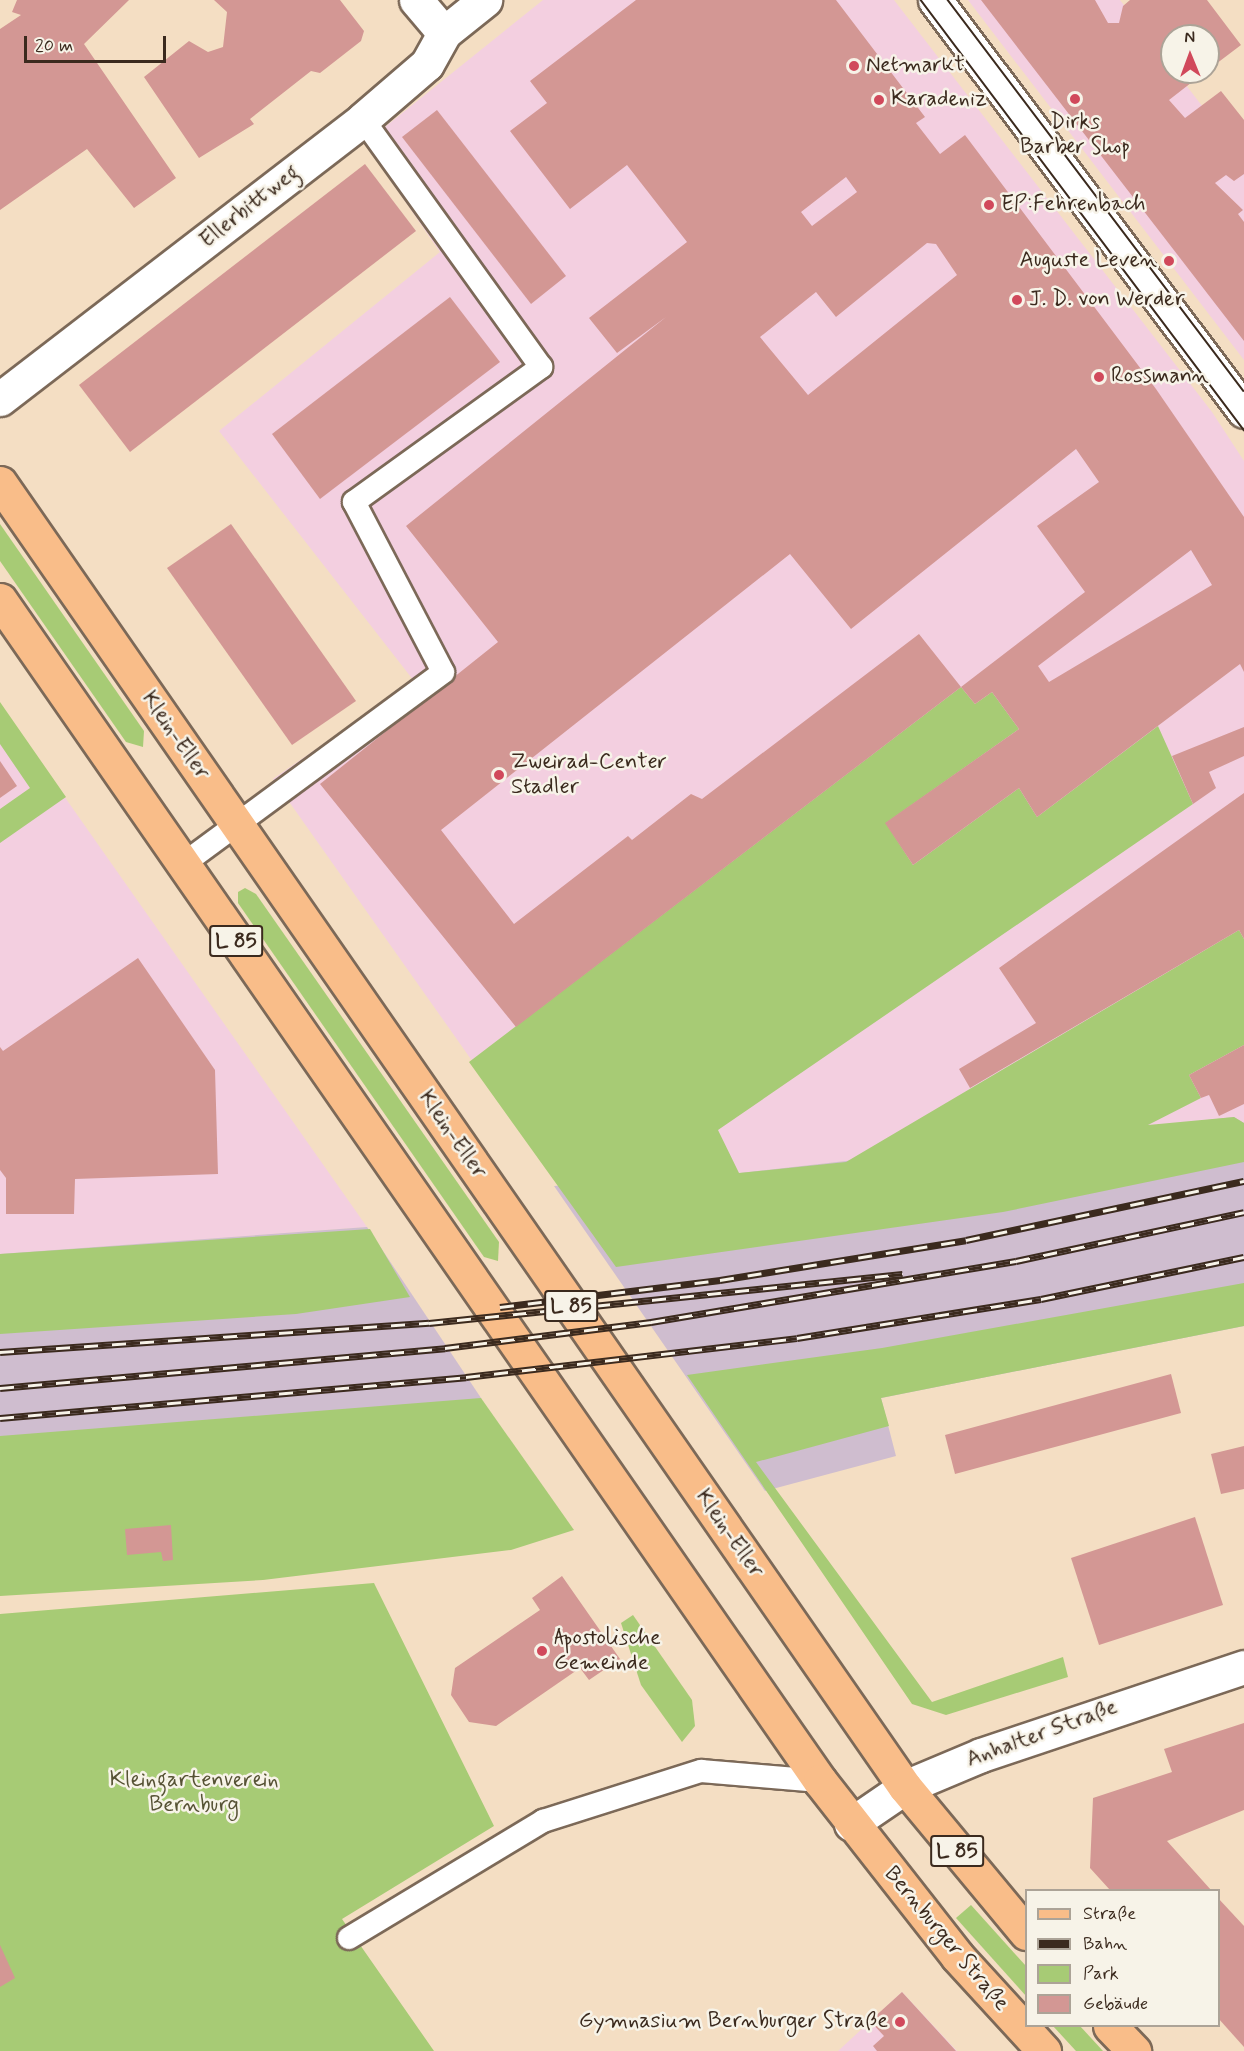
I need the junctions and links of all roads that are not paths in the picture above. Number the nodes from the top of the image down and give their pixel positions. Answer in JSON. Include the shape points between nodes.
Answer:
{"nodes":[{"id":1,"x":416,"y":0,"type":"edge"},
{"id":2,"x":486,"y":0,"type":"edge"},
{"id":3,"x":935,"y":0,"type":"edge"},
{"id":4,"x":444,"y":33,"type":"junction"},
{"id":5,"x":363,"y":119,"type":"junction"},
{"id":6,"x":0,"y":399,"type":"edge"},
{"id":7,"x":1244,"y":411,"type":"edge"},
{"id":8,"x":0,"y":483,"type":"edge"},
{"id":9,"x":0,"y":600,"type":"edge"},
{"id":10,"x":237,"y":825,"type":"junction"},
{"id":11,"x":183,"y":864,"type":"junction"},
{"id":12,"x":1244,"y":1667,"type":"edge"},
{"id":13,"x":820,"y":1781,"type":"junction"},
{"id":14,"x":905,"y":1787,"type":"junction"},
{"id":15,"x":851,"y":1824,"type":"junction"},
{"id":16,"x":1025,"y":1932,"type":"edge"},
{"id":17,"x":350,"y":1938,"type":"dead end"},
{"id":18,"x":1112,"y":2027,"type":"edge"},
{"id":19,"x":1044,"y":2051,"type":"edge"},
{"id":20,"x":1134,"y":2051,"type":"edge"}],
"edges":[{"from":1,"to":4,"type":"street"},
{"from":2,"to":4,"type":"street","name":"Ellerbittweg"},
{"from":3,"to":7,"type":"street"},
{"from":4,"to":5,"type":"street","name":"Ellerbittweg","via":[[427,64]]},
{"from":5,"to":6,"type":"street","name":"Ellerbittweg"},
{"from":5,"to":10,"type":"lane","via":[[541,367],[354,502],[443,672]]},
{"from":8,"to":10,"type":"main road","name":"Klein-Eller","number":"L 85"},
{"from":9,"to":11,"type":"main road","number":"L 85"},
{"from":10,"to":11,"type":"lane"},
{"from":10,"to":14,"type":"main road","name":"Klein-Eller","number":"L 85"},
{"from":11,"to":13,"type":"main road","number":"L 85"},
{"from":12,"to":14,"type":"street","name":"Anhalter Straße","via":[[1102,1711]]},
{"from":13,"to":15,"type":"main road","number":"L 85"},
{"from":13,"to":17,"type":"lane","via":[[701,1771],[543,1821]]},
{"from":14,"to":15,"type":"street","name":"Anhalter Straße"},
{"from":14,"to":16,"type":"main road","number":"L 85"},
{"from":15,"to":19,"type":"main road","name":"Bernburger Straße","number":"L 85","via":[[957,1956]]},
{"from":18,"to":20,"type":"main road"}]}
